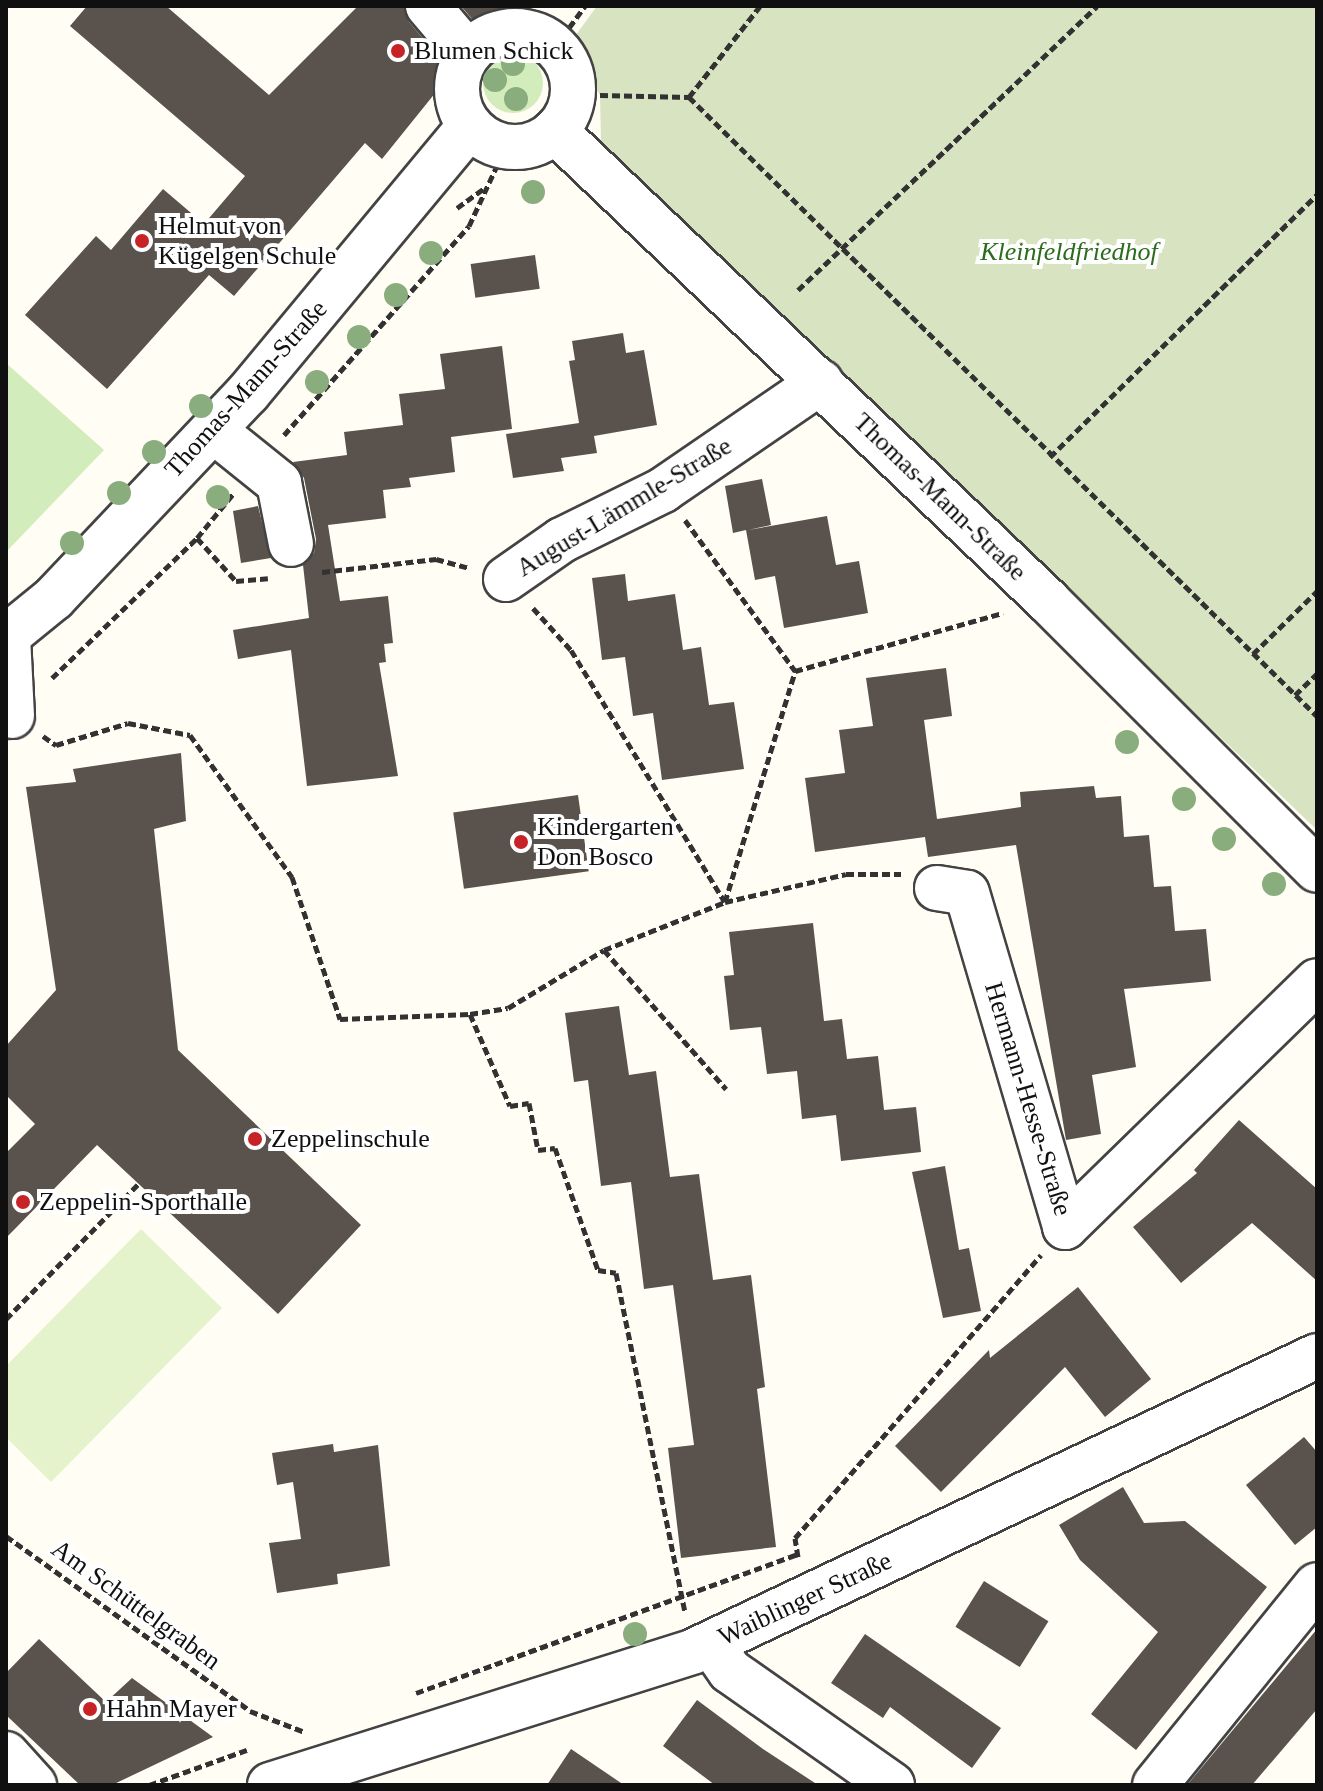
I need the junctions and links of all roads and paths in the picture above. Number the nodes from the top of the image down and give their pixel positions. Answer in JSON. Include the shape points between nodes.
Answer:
{"nodes":[{"id":1,"x":428,"y":6,"type":"edge"},
{"id":2,"x":585,"y":6,"type":"edge"},
{"id":3,"x":760,"y":6,"type":"edge"},
{"id":4,"x":1097,"y":6,"type":"edge"},
{"id":5,"x":555,"y":47,"type":"junction"},
{"id":6,"x":468,"y":53,"type":"junction"},
{"id":7,"x":689,"y":97,"type":"junction"},
{"id":8,"x":576,"y":108,"type":"junction"},
{"id":9,"x":470,"y":126,"type":"junction"},
{"id":10,"x":1317,"y":195,"type":"edge"},
{"id":11,"x":841,"y":248,"type":"junction"},
{"id":12,"x":798,"y":290,"type":"dead end"},
{"id":13,"x":821,"y":382,"type":"junction"},
{"id":14,"x":213,"y":430,"type":"junction"},
{"id":15,"x":1050,"y":457,"type":"junction"},
{"id":16,"x":663,"y":490,"type":"junction"},
{"id":17,"x":197,"y":538,"type":"dead end"},
{"id":18,"x":296,"y":565,"type":"junction"},
{"id":19,"x":506,"y":579,"type":"junction"},
{"id":20,"x":1317,"y":591,"type":"edge"},
{"id":21,"x":1048,"y":601,"type":"junction"},
{"id":22,"x":7,"y":637,"type":"edge"},
{"id":23,"x":1253,"y":654,"type":"junction"},
{"id":24,"x":795,"y":671,"type":"junction"},
{"id":25,"x":1317,"y":674,"type":"edge"},
{"id":26,"x":9,"y":694,"type":"edge"},
{"id":27,"x":1295,"y":695,"type":"junction"},
{"id":28,"x":1317,"y":716,"type":"edge"},
{"id":29,"x":1317,"y":870,"type":"edge"},
{"id":30,"x":937,"y":888,"type":"joint"},
{"id":31,"x":725,"y":902,"type":"junction"},
{"id":32,"x":604,"y":950,"type":"junction"},
{"id":33,"x":1317,"y":981,"type":"edge"},
{"id":34,"x":470,"y":1014,"type":"junction"},
{"id":35,"x":726,"y":1089,"type":"dead end"},
{"id":36,"x":138,"y":1184,"type":"dead end"},
{"id":37,"x":1065,"y":1227,"type":"junction"},
{"id":38,"x":6,"y":1319,"type":"edge"},
{"id":39,"x":1314,"y":1361,"type":"edge"},
{"id":40,"x":6,"y":1536,"type":"edge"},
{"id":41,"x":797,"y":1554,"type":"junction"},
{"id":42,"x":1317,"y":1585,"type":"edge"},
{"id":43,"x":813,"y":1595,"type":"junction"},
{"id":44,"x":682,"y":1597,"type":"junction"},
{"id":45,"x":702,"y":1647,"type":"junction"},
{"id":46,"x":403,"y":1697,"type":"dead end"},
{"id":47,"x":317,"y":1726,"type":"dead end"},
{"id":48,"x":303,"y":1731,"type":"junction"},
{"id":49,"x":292,"y":1734,"type":"dead end"},
{"id":50,"x":6,"y":1754,"type":"edge"},
{"id":51,"x":369,"y":1754,"type":"junction"},
{"id":52,"x":263,"y":1766,"type":"edge"},
{"id":53,"x":34,"y":1785,"type":"edge"},
{"id":54,"x":149,"y":1785,"type":"edge"},
{"id":55,"x":892,"y":1785,"type":"edge"},
{"id":56,"x":1155,"y":1785,"type":"edge"}],
"edges":[{"from":1,"to":6,"type":"street"},
{"from":2,"to":5,"type":"path"},
{"from":3,"to":7,"type":"path"},
{"from":4,"to":11,"type":"path"},
{"from":5,"to":6,"type":"street","via":[[523,30],[507,30]]},
{"from":5,"to":8,"type":"street","via":[[566,61]]},
{"from":6,"to":9,"type":"street","via":[[456,90]]},
{"from":7,"to":8,"type":"path"},
{"from":7,"to":11,"type":"path"},
{"from":8,"to":9,"type":"street","via":[[541,141],[506,147]]},
{"from":8,"to":13,"type":"street","name":"Thomas-Mann-Straße"},
{"from":9,"to":14,"type":"street","name":"Thomas-Mann-Straße"},
{"from":10,"to":15,"type":"path"},
{"from":11,"to":12,"type":"path"},
{"from":11,"to":15,"type":"path"},
{"from":13,"to":16,"type":"street","name":"August-Lämmle-Straße"},
{"from":13,"to":21,"type":"street","name":"Thomas-Mann-Straße"},
{"from":14,"to":18,"type":"street","via":[[279,483]]},
{"from":14,"to":22,"type":"street","name":"Thomas-Mann-Straße","via":[[54,598]]},
{"from":15,"to":23,"type":"path"},
{"from":16,"to":19,"type":"street","name":"August-Lämmle-Straße","via":[[562,540]]},
{"from":16,"to":24,"type":"path"},
{"from":17,"to":18,"type":"path","via":[[236,581]]},
{"from":18,"to":19,"type":"path","via":[[436,559]]},
{"from":19,"to":31,"type":"path","via":[[571,650]]},
{"from":20,"to":23,"type":"path"},
{"from":21,"to":24,"type":"path"},
{"from":21,"to":29,"type":"street","name":"Thomas-Mann-Straße"},
{"from":22,"to":26,"type":"street"},
{"from":23,"to":27,"type":"path"},
{"from":24,"to":31,"type":"path"},
{"from":25,"to":27,"type":"path"},
{"from":26,"to":34,"type":"path","via":[[56,745],[128,723],[190,735],[292,877],[340,1019]]},
{"from":27,"to":28,"type":"path"},
{"from":30,"to":31,"type":"path","via":[[919,873],[846,874]]},
{"from":30,"to":37,"type":"street","name":"Hermann-Hesse-Straße","via":[[967,893]]},
{"from":31,"to":32,"type":"path"},
{"from":32,"to":34,"type":"path","via":[[508,1008]]},
{"from":32,"to":35,"type":"path"},
{"from":33,"to":37,"type":"street","name":"Hermann-Hesse-Straße"},
{"from":34,"to":44,"type":"path","via":[[510,1106],[529,1103],[538,1150],[555,1148],[598,1270],[616,1273]]},
{"from":36,"to":38,"type":"path"},
{"from":37,"to":41,"type":"path","via":[[795,1538]]},
{"from":39,"to":43,"type":"street","name":"Waiblinger Straße"},
{"from":40,"to":48,"type":"path","name":"Am Schüttelgraben","via":[[250,1711]]},
{"from":41,"to":43,"type":"path"},
{"from":41,"to":44,"type":"path"},
{"from":42,"to":56,"type":"street"},
{"from":43,"to":45,"type":"street","name":"Waiblinger Straße"},
{"from":44,"to":45,"type":"path"},
{"from":44,"to":46,"type":"path"},
{"from":45,"to":51,"type":"street","name":"Waiblinger Straße"},
{"from":45,"to":55,"type":"street"},
{"from":47,"to":48,"type":"path"},
{"from":48,"to":49,"type":"path"},
{"from":48,"to":51,"type":"path","name":"Am Schüttelgraben"},
{"from":50,"to":53,"type":"street"},
{"from":51,"to":52,"type":"street","name":"Waiblinger Straße"},
{"from":52,"to":54,"type":"path"}]}
